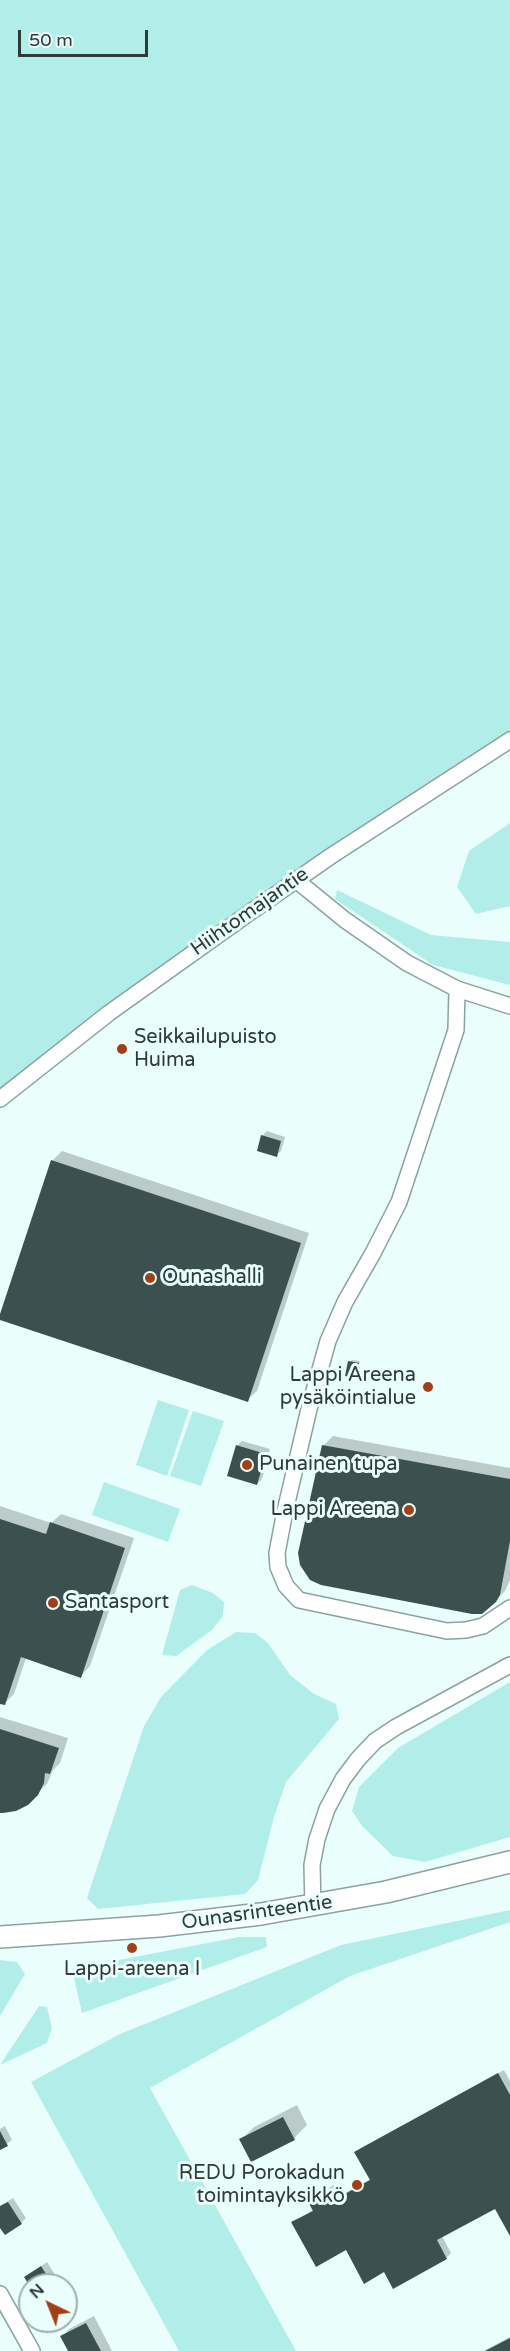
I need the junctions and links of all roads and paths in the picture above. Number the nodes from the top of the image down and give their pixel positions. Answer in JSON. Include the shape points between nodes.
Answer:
{"nodes":[{"id":1,"x":510,"y":740,"type":"edge"},
{"id":2,"x":296,"y":880,"type":"junction"},
{"id":3,"x":457,"y":989,"type":"junction"},
{"id":4,"x":510,"y":1006,"type":"edge"},
{"id":5,"x":0,"y":1099,"type":"edge"},
{"id":6,"x":510,"y":1608,"type":"edge"},
{"id":7,"x":510,"y":1665,"type":"edge"},
{"id":8,"x":510,"y":1862,"type":"edge"},
{"id":9,"x":313,"y":1907,"type":"junction"},
{"id":10,"x":0,"y":1937,"type":"edge"},
{"id":11,"x":0,"y":2294,"type":"edge"},
{"id":12,"x":32,"y":2351,"type":"edge"}],
"edges":[{"from":1,"to":2,"type":"street","name":"Hiihtomajantie"},
{"from":2,"to":3,"type":"street","via":[[407,963]]},
{"from":2,"to":5,"type":"street","name":"Hiihtomajantie","via":[[109,1013]]},
{"from":3,"to":4,"type":"street"},
{"from":3,"to":6,"type":"street","via":[[456,1030],[399,1202],[328,1341],[285,1511],[278,1567],[286,1586],[299,1600],[447,1630],[483,1626]]},
{"from":7,"to":9,"type":"street","via":[[396,1726],[358,1759],[327,1809],[317,1839],[312,1865]]},
{"from":8,"to":9,"type":"street","name":"Ounasrinteentie"},
{"from":9,"to":10,"type":"street","name":"Ounasrinteentie","via":[[159,1926]]},
{"from":11,"to":12,"type":"street"}]}
